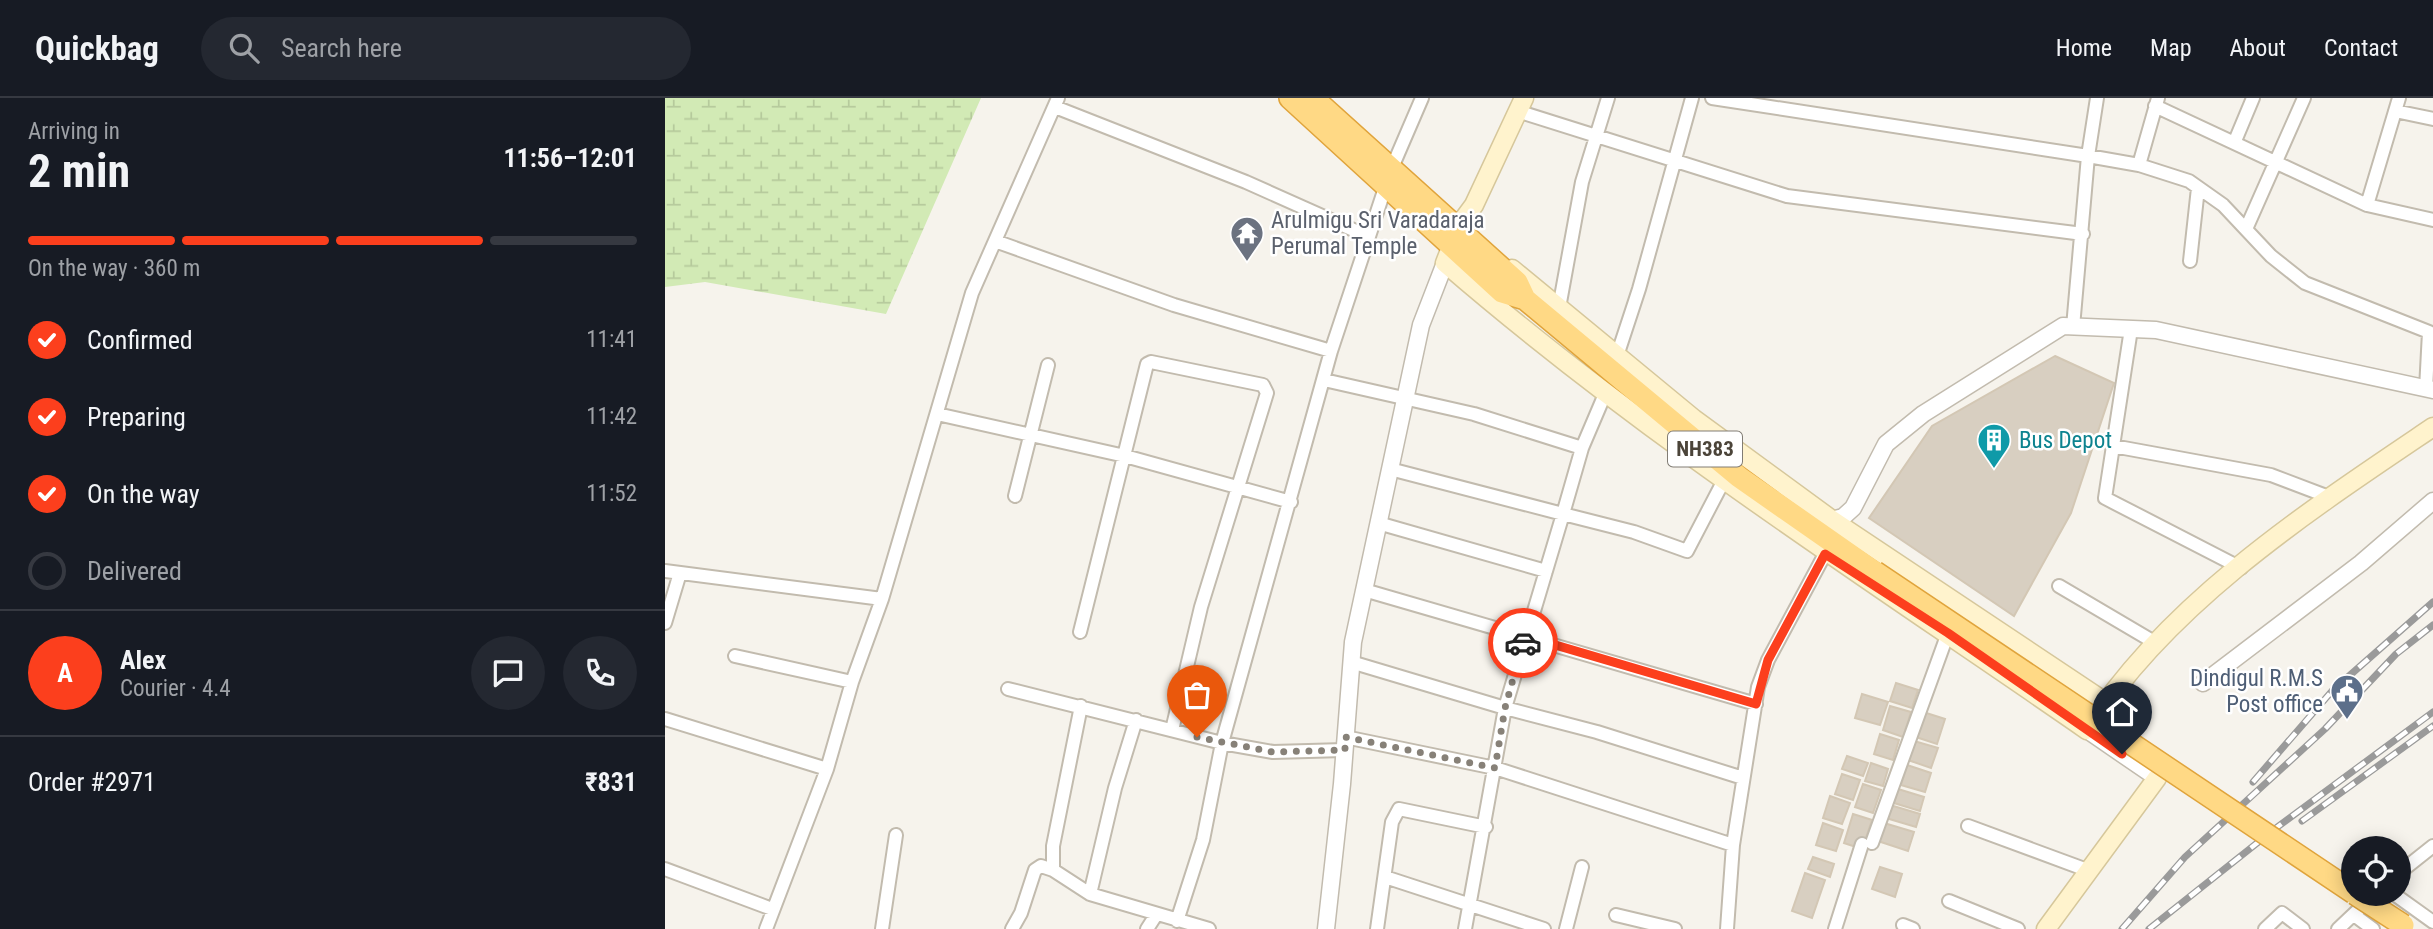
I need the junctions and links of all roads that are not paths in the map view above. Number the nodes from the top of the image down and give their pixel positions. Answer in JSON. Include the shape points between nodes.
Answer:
{"nodes":[{"id":1,"x":1290,"y":98,"type":"edge"},
{"id":2,"x":1422,"y":98,"type":"edge"},
{"id":3,"x":1608,"y":98,"type":"edge"},
{"id":4,"x":1692,"y":98,"type":"edge"},
{"id":5,"x":1712,"y":98,"type":"edge"},
{"id":6,"x":2097,"y":98,"type":"edge"},
{"id":7,"x":2253,"y":98,"type":"edge"},
{"id":8,"x":2304,"y":98,"type":"edge"},
{"id":9,"x":1316,"y":99,"type":"edge"},
{"id":10,"x":1057,"y":102,"type":"edge"},
{"id":11,"x":1521,"y":102,"type":"edge"},
{"id":12,"x":2157,"y":102,"type":"edge"},
{"id":13,"x":2397,"y":104,"type":"edge"},
{"id":14,"x":2433,"y":119,"type":"edge"},
{"id":15,"x":1595,"y":136,"type":"junction"},
{"id":16,"x":2235,"y":141,"type":"junction"},
{"id":17,"x":2088,"y":156,"type":"junction"},
{"id":18,"x":2277,"y":161,"type":"junction"},
{"id":19,"x":1675,"y":162,"type":"junction"},
{"id":20,"x":2139,"y":165,"type":"junction"},
{"id":21,"x":1388,"y":179,"type":"junction"},
{"id":22,"x":2199,"y":188,"type":"junction"},
{"id":23,"x":2367,"y":205,"type":"junction"},
{"id":24,"x":2433,"y":220,"type":"edge"},
{"id":25,"x":2246,"y":229,"type":"junction"},
{"id":26,"x":2083,"y":234,"type":"junction"},
{"id":27,"x":1367,"y":236,"type":"junction"},
{"id":28,"x":1454,"y":239,"type":"junction"},
{"id":29,"x":995,"y":241,"type":"junction"},
{"id":30,"x":2190,"y":261,"type":"dead end"},
{"id":31,"x":1551,"y":311,"type":"junction"},
{"id":32,"x":2073,"y":327,"type":"junction"},
{"id":33,"x":2131,"y":329,"type":"junction"},
{"id":34,"x":1331,"y":351,"type":"junction"},
{"id":35,"x":1617,"y":356,"type":"junction"},
{"id":36,"x":1048,"y":365,"type":"dead end"},
{"id":37,"x":1324,"y":380,"type":"junction"},
{"id":38,"x":2430,"y":389,"type":"edge"},
{"id":39,"x":1605,"y":394,"type":"junction"},
{"id":40,"x":1405,"y":400,"type":"junction"},
{"id":41,"x":937,"y":414,"type":"junction"},
{"id":42,"x":2433,"y":427,"type":"edge"},
{"id":43,"x":1028,"y":436,"type":"junction"},
{"id":44,"x":2113,"y":446,"type":"junction"},
{"id":45,"x":1582,"y":448,"type":"junction"},
{"id":46,"x":1125,"y":456,"type":"junction"},
{"id":47,"x":1390,"y":469,"type":"junction"},
{"id":48,"x":1723,"y":482,"type":"junction"},
{"id":49,"x":1237,"y":486,"type":"junction"},
{"id":50,"x":1015,"y":496,"type":"dead end"},
{"id":51,"x":2329,"y":498,"type":"junction"},
{"id":52,"x":2433,"y":501,"type":"edge"},
{"id":53,"x":1291,"y":502,"type":"junction"},
{"id":54,"x":1563,"y":514,"type":"junction"},
{"id":55,"x":1832,"y":520,"type":"junction"},
{"id":56,"x":1378,"y":523,"type":"junction"},
{"id":57,"x":1825,"y":554,"type":"junction"},
{"id":58,"x":2241,"y":568,"type":"junction"},
{"id":59,"x":665,"y":571,"type":"edge"},
{"id":60,"x":1546,"y":571,"type":"junction"},
{"id":61,"x":680,"y":572,"type":"junction"},
{"id":62,"x":1909,"y":572,"type":"junction"},
{"id":63,"x":2059,"y":586,"type":"dead end"},
{"id":64,"x":1364,"y":590,"type":"junction"},
{"id":65,"x":1892,"y":597,"type":"junction"},
{"id":66,"x":882,"y":600,"type":"junction"},
{"id":67,"x":665,"y":624,"type":"edge"},
{"id":68,"x":1080,"y":632,"type":"dead end"},
{"id":69,"x":1948,"y":633,"type":"junction"},
{"id":70,"x":1525,"y":636,"type":"junction"},
{"id":71,"x":2154,"y":642,"type":"junction"},
{"id":72,"x":735,"y":656,"type":"dead end"},
{"id":73,"x":1351,"y":662,"type":"junction"},
{"id":74,"x":852,"y":682,"type":"junction"},
{"id":75,"x":2203,"y":683,"type":"dead end"},
{"id":76,"x":1008,"y":688,"type":"dead end"},
{"id":77,"x":2105,"y":702,"type":"junction"},
{"id":78,"x":1756,"y":704,"type":"junction"},
{"id":79,"x":1081,"y":706,"type":"junction"},
{"id":80,"x":1505,"y":708,"type":"junction"},
{"id":81,"x":665,"y":719,"type":"edge"},
{"id":82,"x":1136,"y":720,"type":"junction"},
{"id":83,"x":1172,"y":730,"type":"junction"},
{"id":84,"x":2087,"y":730,"type":"junction"},
{"id":85,"x":1222,"y":743,"type":"junction"},
{"id":86,"x":1345,"y":743,"type":"junction"},
{"id":87,"x":1495,"y":768,"type":"junction"},
{"id":88,"x":827,"y":769,"type":"junction"},
{"id":89,"x":1744,"y":778,"type":"junction"},
{"id":90,"x":2157,"y":778,"type":"joint"},
{"id":91,"x":1968,"y":826,"type":"dead end"},
{"id":92,"x":1486,"y":827,"type":"junction"},
{"id":93,"x":896,"y":835,"type":"dead end"},
{"id":94,"x":1733,"y":845,"type":"junction"},
{"id":95,"x":2433,"y":846,"type":"edge"},
{"id":96,"x":2411,"y":863,"type":"edge"},
{"id":97,"x":1582,"y":867,"type":"dead end"},
{"id":98,"x":665,"y":869,"type":"edge"},
{"id":99,"x":1053,"y":870,"type":"junction"},
{"id":100,"x":2087,"y":870,"type":"junction"},
{"id":101,"x":1385,"y":877,"type":"junction"},
{"id":102,"x":2341,"y":892,"type":"edge"},
{"id":103,"x":1090,"y":894,"type":"junction"},
{"id":104,"x":1949,"y":901,"type":"dead end"},
{"id":105,"x":1470,"y":905,"type":"junction"},
{"id":106,"x":2351,"y":906,"type":"edge"},
{"id":107,"x":2357,"y":906,"type":"edge"},
{"id":108,"x":2364,"y":906,"type":"edge"},
{"id":109,"x":2411,"y":906,"type":"edge"},
{"id":110,"x":772,"y":909,"type":"junction"},
{"id":111,"x":1156,"y":915,"type":"junction"},
{"id":112,"x":1616,"y":915,"type":"dead end"},
{"id":113,"x":1177,"y":921,"type":"junction"},
{"id":114,"x":2433,"y":922,"type":"edge"},
{"id":115,"x":2405,"y":927,"type":"edge"},
{"id":116,"x":766,"y":929,"type":"edge"},
{"id":117,"x":882,"y":929,"type":"edge"},
{"id":118,"x":1012,"y":929,"type":"edge"},
{"id":119,"x":1147,"y":929,"type":"edge"},
{"id":120,"x":1209,"y":929,"type":"edge"},
{"id":121,"x":1326,"y":929,"type":"edge"},
{"id":122,"x":1377,"y":929,"type":"edge"},
{"id":123,"x":1465,"y":929,"type":"edge"},
{"id":124,"x":1544,"y":929,"type":"edge"},
{"id":125,"x":1566,"y":929,"type":"edge"},
{"id":126,"x":1675,"y":929,"type":"edge"},
{"id":127,"x":1727,"y":929,"type":"edge"},
{"id":128,"x":1835,"y":929,"type":"edge"},
{"id":129,"x":2018,"y":929,"type":"edge"},
{"id":130,"x":2046,"y":929,"type":"edge"},
{"id":131,"x":2265,"y":929,"type":"edge"},
{"id":132,"x":2303,"y":929,"type":"edge"},
{"id":133,"x":2339,"y":929,"type":"edge"},
{"id":134,"x":2373,"y":929,"type":"edge"}],
"edges":[{"from":1,"to":21,"type":"highway"},
{"from":2,"to":21,"type":"street"},
{"from":3,"to":15,"type":"street"},
{"from":4,"to":19,"type":"street"},
{"from":5,"to":17,"type":"street"},
{"from":6,"to":17,"type":"street"},
{"from":7,"to":16,"type":"street"},
{"from":8,"to":18,"type":"street"},
{"from":9,"to":21,"type":"highway"},
{"from":10,"to":27,"type":"street"},
{"from":10,"to":29,"type":"street"},
{"from":11,"to":15,"type":"street"},
{"from":11,"to":28,"type":"main road"},
{"from":12,"to":16,"type":"street"},
{"from":12,"to":20,"type":"street"},
{"from":13,"to":14,"type":"street"},
{"from":13,"to":23,"type":"street"},
{"from":15,"to":19,"type":"street"},
{"from":15,"to":31,"type":"street"},
{"from":16,"to":18,"type":"street"},
{"from":17,"to":20,"type":"street"},
{"from":17,"to":26,"type":"street"},
{"from":18,"to":23,"type":"street"},
{"from":18,"to":25,"type":"street"},
{"from":19,"to":26,"type":"street","via":[[1787,196]]},
{"from":19,"to":35,"type":"street"},
{"from":20,"to":22,"type":"street","via":[[2174,174]]},
{"from":21,"to":27,"type":"street"},
{"from":21,"to":28,"type":"highway"},
{"from":22,"to":25,"type":"street"},
{"from":22,"to":30,"type":"street"},
{"from":23,"to":24,"type":"street"},
{"from":25,"to":38,"type":"street","via":[[2305,283],[2429,332]]},
{"from":26,"to":32,"type":"street"},
{"from":27,"to":34,"type":"street"},
{"from":28,"to":31,"type":"main road","via":[[1483,246]]},
{"from":28,"to":31,"type":"highway","via":[[1502,292]]},
{"from":28,"to":39,"type":"main road","via":[[1529,336]]},
{"from":28,"to":40,"type":"street","via":[[1421,325]]},
{"from":29,"to":34,"type":"street","via":[[1174,305]]},
{"from":29,"to":41,"type":"street","via":[[972,293]]},
{"from":31,"to":35,"type":"main road"},
{"from":31,"to":102,"type":"highway","number":"NH383","bridge":true,"via":[[1739,477]]},
{"from":32,"to":33,"type":"street"},
{"from":32,"to":55,"type":"street","via":[[2063,326],[1913,422],[1886,444],[1853,508]]},
{"from":33,"to":38,"type":"street","via":[[2155,330]]},
{"from":33,"to":44,"type":"street"},
{"from":34,"to":37,"type":"street"},
{"from":35,"to":55,"type":"main road"},
{"from":36,"to":43,"type":"street"},
{"from":37,"to":40,"type":"street"},
{"from":37,"to":53,"type":"street"},
{"from":39,"to":45,"type":"street"},
{"from":39,"to":48,"type":"main road"},
{"from":40,"to":45,"type":"street","via":[[1474,414]]},
{"from":40,"to":47,"type":"street"},
{"from":41,"to":43,"type":"street"},
{"from":41,"to":66,"type":"street"},
{"from":42,"to":51,"type":"main road"},
{"from":43,"to":46,"type":"street"},
{"from":43,"to":50,"type":"street"},
{"from":44,"to":51,"type":"street","via":[[2271,475]]},
{"from":44,"to":58,"type":"street","via":[[2105,498]]},
{"from":45,"to":54,"type":"street"},
{"from":46,"to":49,"type":"street"},
{"from":46,"to":49,"type":"street","via":[[1147,364],[1263,385],[1267,393]]},
{"from":46,"to":68,"type":"street"},
{"from":47,"to":54,"type":"street"},
{"from":47,"to":56,"type":"street"},
{"from":48,"to":54,"type":"street","via":[[1686,551]]},
{"from":48,"to":57,"type":"main road"},
{"from":49,"to":53,"type":"street"},
{"from":49,"to":83,"type":"street","via":[[1201,607]]},
{"from":51,"to":58,"type":"main road"},
{"from":52,"to":75,"type":"street","via":[[2361,563]]},
{"from":53,"to":85,"type":"street"},
{"from":54,"to":60,"type":"street"},
{"from":55,"to":62,"type":"main road"},
{"from":56,"to":60,"type":"street"},
{"from":56,"to":64,"type":"street"},
{"from":57,"to":65,"type":"main road"},
{"from":57,"to":78,"type":"street","via":[[1768,660]]},
{"from":58,"to":71,"type":"main road"},
{"from":59,"to":61,"type":"street"},
{"from":60,"to":70,"type":"street"},
{"from":61,"to":66,"type":"street"},
{"from":61,"to":67,"type":"street"},
{"from":62,"to":65,"type":"main road"},
{"from":62,"to":77,"type":"main road"},
{"from":63,"to":71,"type":"street"},
{"from":64,"to":70,"type":"street"},
{"from":64,"to":73,"type":"street"},
{"from":65,"to":69,"type":"main road"},
{"from":66,"to":74,"type":"street"},
{"from":69,"to":84,"type":"main road"},
{"from":69,"to":128,"type":"street"},
{"from":70,"to":78,"type":"street"},
{"from":70,"to":80,"type":"street"},
{"from":71,"to":77,"type":"main road"},
{"from":72,"to":74,"type":"street"},
{"from":73,"to":80,"type":"street"},
{"from":73,"to":86,"type":"street"},
{"from":74,"to":88,"type":"street"},
{"from":76,"to":79,"type":"street"},
{"from":77,"to":84,"type":"main road"},
{"from":78,"to":89,"type":"street"},
{"from":79,"to":82,"type":"street"},
{"from":79,"to":99,"type":"street","via":[[1053,846]]},
{"from":80,"to":87,"type":"street"},
{"from":80,"to":89,"type":"street"},
{"from":81,"to":88,"type":"street"},
{"from":82,"to":83,"type":"street"},
{"from":82,"to":103,"type":"street"},
{"from":83,"to":85,"type":"street"},
{"from":84,"to":90,"type":"street"},
{"from":85,"to":86,"type":"street","via":[[1273,752]]},
{"from":85,"to":113,"type":"street","via":[[1203,840]]},
{"from":86,"to":87,"type":"street"},
{"from":86,"to":121,"type":"street"},
{"from":87,"to":92,"type":"street"},
{"from":87,"to":94,"type":"street"},
{"from":88,"to":110,"type":"street"},
{"from":89,"to":94,"type":"street"},
{"from":90,"to":100,"type":"main road"},
{"from":91,"to":100,"type":"street"},
{"from":92,"to":101,"type":"street","via":[[1399,809],[1392,822]]},
{"from":92,"to":105,"type":"street"},
{"from":93,"to":117,"type":"street"},
{"from":94,"to":127,"type":"street"},
{"from":95,"to":96,"type":"street"},
{"from":97,"to":125,"type":"street"},
{"from":98,"to":110,"type":"street"},
{"from":99,"to":103,"type":"street"},
{"from":99,"to":118,"type":"street","via":[[1041,866],[1035,870]]},
{"from":100,"to":130,"type":"main road","via":[[2068,904]]},
{"from":101,"to":105,"type":"street"},
{"from":101,"to":122,"type":"street"},
{"from":103,"to":111,"type":"street"},
{"from":104,"to":129,"type":"street"},
{"from":105,"to":123,"type":"street"},
{"from":105,"to":124,"type":"street"},
{"from":106,"to":133,"type":"street"},
{"from":107,"to":134,"type":"street"},
{"from":108,"to":115,"type":"highway","number":"NH383","bridge":true},
{"from":109,"to":114,"type":"street"},
{"from":110,"to":116,"type":"street"},
{"from":111,"to":113,"type":"street"},
{"from":111,"to":119,"type":"street"},
{"from":112,"to":126,"type":"street"},
{"from":113,"to":120,"type":"street"},
{"from":131,"to":132,"type":"street","via":[[2282,913]]}]}
